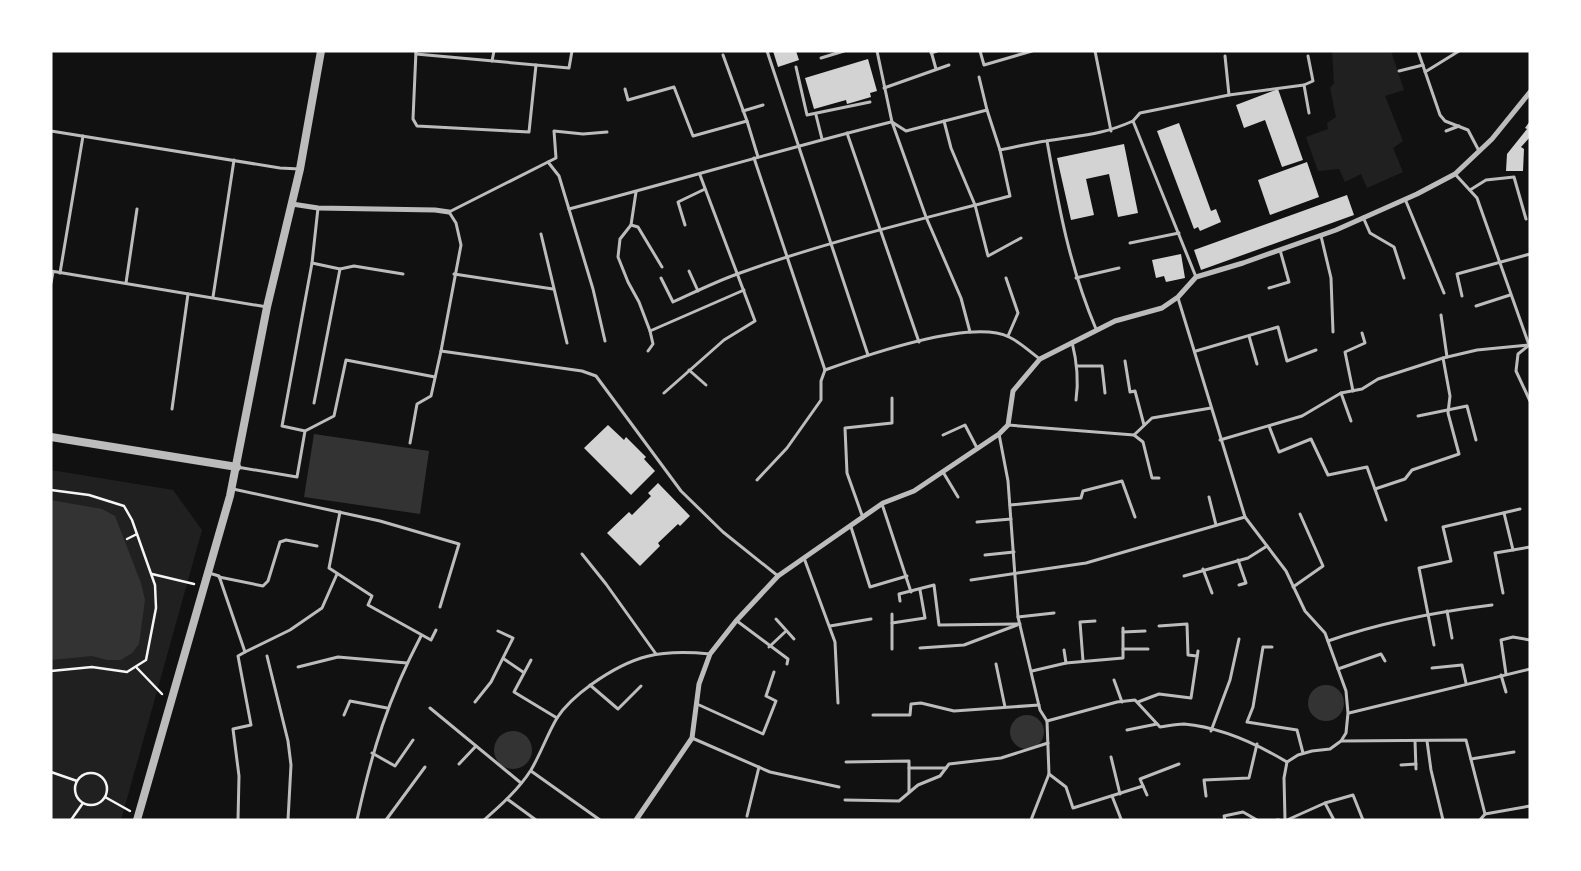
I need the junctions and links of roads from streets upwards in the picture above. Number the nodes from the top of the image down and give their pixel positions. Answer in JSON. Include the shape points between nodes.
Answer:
{"nodes":[{"id":1,"x":321,"y":51,"type":"edge"},
{"id":2,"x":1530,"y":92,"type":"edge"},
{"id":3,"x":292,"y":204,"type":"junction"},
{"id":4,"x":449,"y":212,"type":"road end"},
{"id":5,"x":51,"y":437,"type":"edge"},
{"id":6,"x":237,"y":467,"type":"junction"},
{"id":7,"x":137,"y":820,"type":"edge"},
{"id":8,"x":636,"y":820,"type":"edge"}],
"edges":[{"from":1,"to":3,"type":"street"},
{"from":2,"to":8,"type":"street","via":[[1492,139],[1455,174],[1321,235],[1196,277],[1178,297],[1162,308],[1115,320],[1040,359],[1013,392],[1008,425],[999,434],[914,491],[882,504],[804,557],[778,576],[736,621],[710,654],[699,684],[692,738]]},
{"from":3,"to":4,"type":"street","via":[[318,208]]},
{"from":3,"to":6,"type":"street","via":[[267,307]]},
{"from":5,"to":6,"type":"street"},
{"from":6,"to":7,"type":"street"}]}
